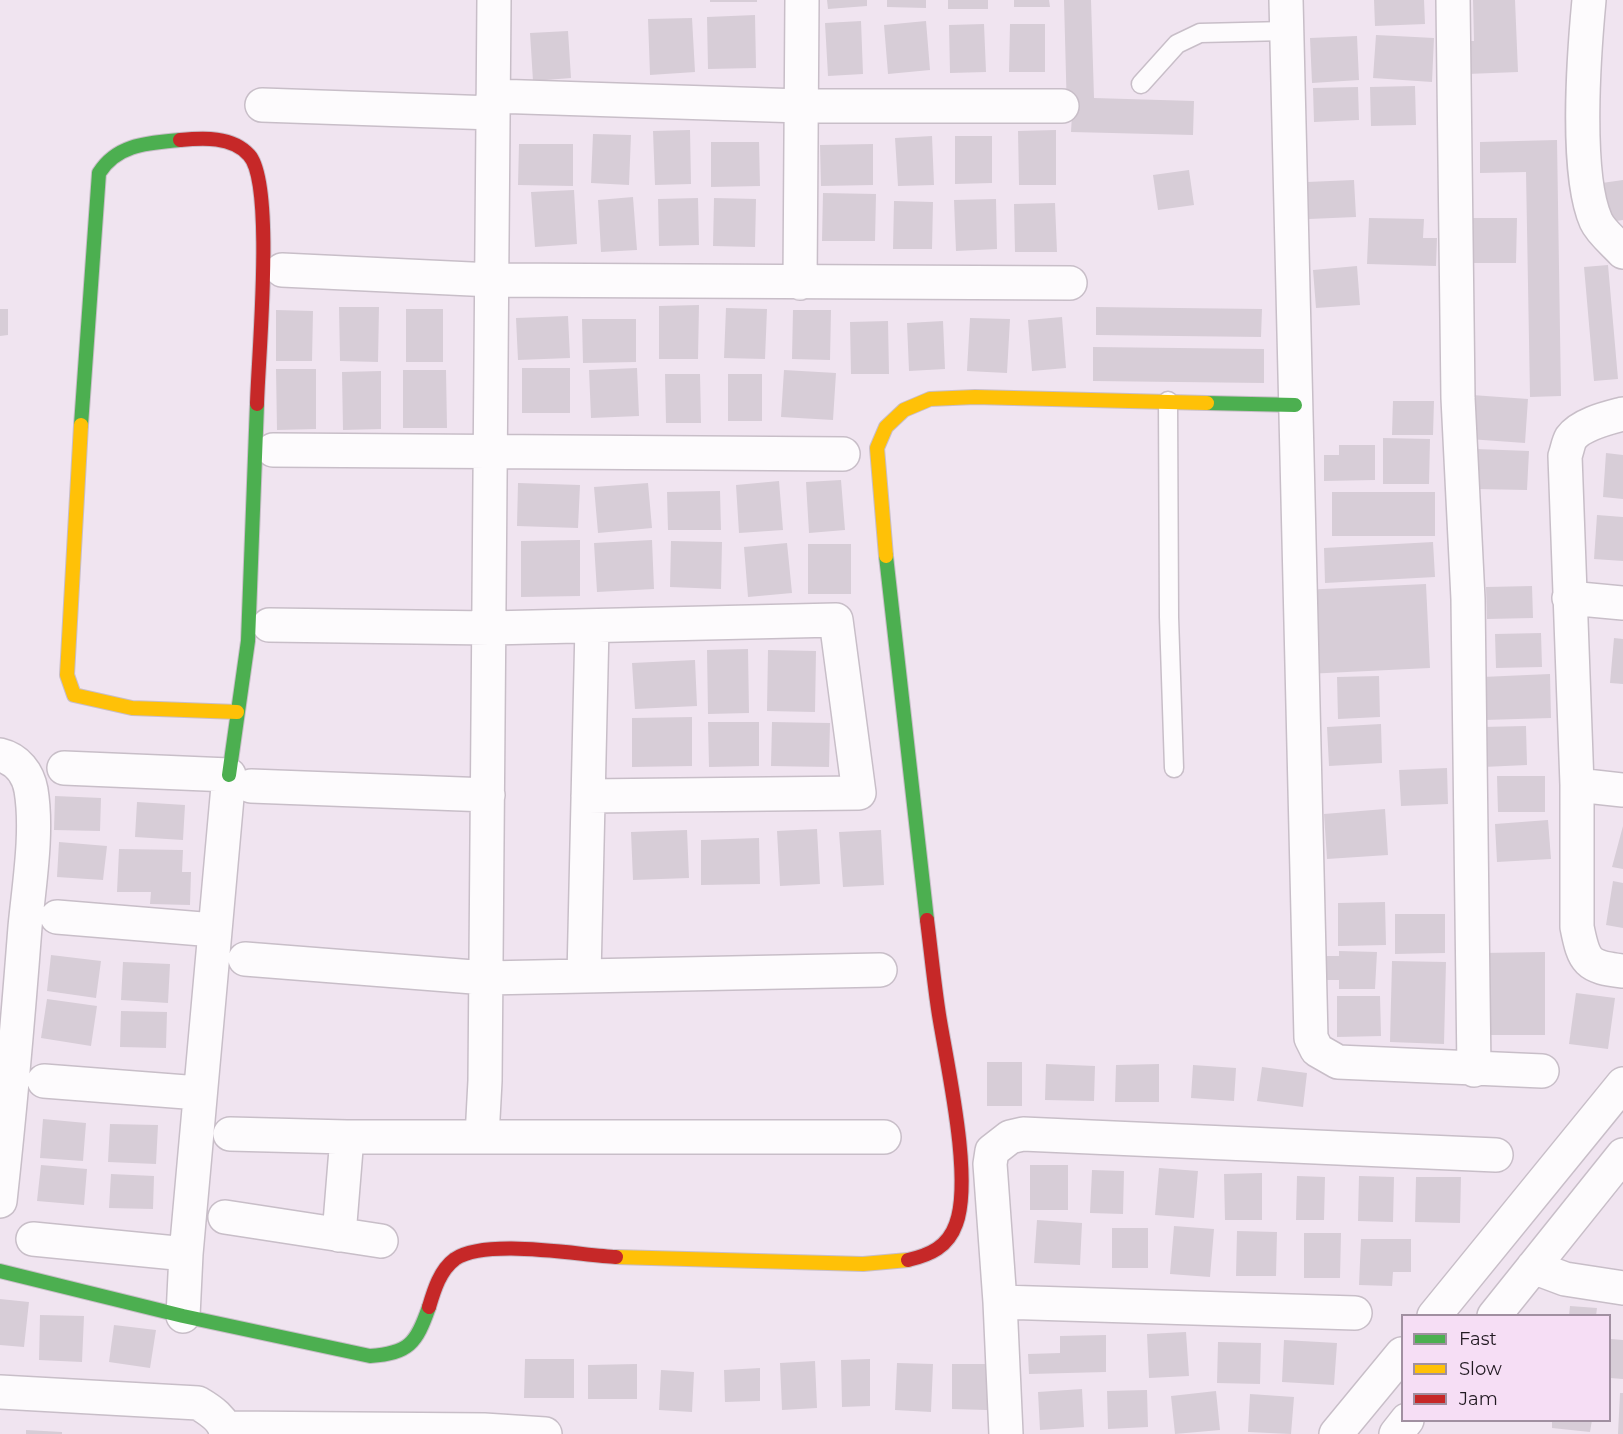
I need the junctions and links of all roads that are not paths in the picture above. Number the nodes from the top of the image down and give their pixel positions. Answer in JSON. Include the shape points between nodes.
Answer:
{"nodes":[{"id":1,"x":802,"y":0,"type":"edge"},
{"id":2,"x":1453,"y":0,"type":"edge"},
{"id":3,"x":1589,"y":0,"type":"edge"},
{"id":4,"x":494,"y":4,"type":"edge"},
{"id":5,"x":1286,"y":16,"type":"edge"},
{"id":6,"x":1141,"y":84,"type":"dead end"},
{"id":7,"x":493,"y":104,"type":"junction"},
{"id":8,"x":262,"y":105,"type":"dead end"},
{"id":9,"x":801,"y":106,"type":"junction"},
{"id":10,"x":1062,"y":106,"type":"dead end"},
{"id":11,"x":1623,"y":252,"type":"edge"},
{"id":12,"x":282,"y":270,"type":"dead end"},
{"id":13,"x":492,"y":280,"type":"junction"},
{"id":14,"x":800,"y":283,"type":"junction"},
{"id":15,"x":1070,"y":283,"type":"dead end"},
{"id":16,"x":1168,"y":401,"type":"junction"},
{"id":17,"x":1295,"y":405,"type":"junction"},
{"id":18,"x":1623,"y":414,"type":"edge"},
{"id":19,"x":273,"y":450,"type":"dead end"},
{"id":20,"x":491,"y":451,"type":"junction"},
{"id":21,"x":843,"y":454,"type":"dead end"},
{"id":22,"x":1569,"y":598,"type":"junction"},
{"id":23,"x":1623,"y":603,"type":"edge"},
{"id":24,"x":269,"y":625,"type":"dead end"},
{"id":25,"x":592,"y":626,"type":"junction"},
{"id":26,"x":490,"y":628,"type":"junction"},
{"id":27,"x":237,"y":712,"type":"junction"},
{"id":28,"x":0,"y":755,"type":"edge"},
{"id":29,"x":64,"y":768,"type":"dead end"},
{"id":30,"x":1174,"y":768,"type":"dead end"},
{"id":31,"x":240,"y":780,"type":"junction"},
{"id":32,"x":1577,"y":785,"type":"junction"},
{"id":33,"x":1623,"y":790,"type":"edge"},
{"id":34,"x":488,"y":795,"type":"junction"},
{"id":35,"x":588,"y":796,"type":"junction"},
{"id":36,"x":57,"y":917,"type":"dead end"},
{"id":37,"x":214,"y":930,"type":"junction"},
{"id":38,"x":245,"y":959,"type":"dead end"},
{"id":39,"x":880,"y":970,"type":"dead end"},
{"id":40,"x":1623,"y":971,"type":"edge"},
{"id":41,"x":584,"y":976,"type":"junction"},
{"id":42,"x":486,"y":978,"type":"junction"},
{"id":43,"x":1474,"y":1070,"type":"junction"},
{"id":44,"x":1542,"y":1071,"type":"dead end"},
{"id":45,"x":44,"y":1081,"type":"dead end"},
{"id":46,"x":1623,"y":1084,"type":"edge"},
{"id":47,"x":200,"y":1093,"type":"junction"},
{"id":48,"x":230,"y":1134,"type":"dead end"},
{"id":49,"x":347,"y":1137,"type":"junction"},
{"id":50,"x":482,"y":1137,"type":"junction"},
{"id":51,"x":884,"y":1137,"type":"dead end"},
{"id":52,"x":1496,"y":1155,"type":"dead end"},
{"id":53,"x":1623,"y":1155,"type":"edge"},
{"id":54,"x":0,"y":1201,"type":"edge"},
{"id":55,"x":225,"y":1218,"type":"dead end"},
{"id":56,"x":339,"y":1235,"type":"junction"},
{"id":57,"x":33,"y":1239,"type":"dead end"},
{"id":58,"x":381,"y":1241,"type":"dead end"},
{"id":59,"x":186,"y":1254,"type":"junction"},
{"id":60,"x":1533,"y":1267,"type":"junction"},
{"id":61,"x":0,"y":1271,"type":"edge"},
{"id":62,"x":1623,"y":1288,"type":"edge"},
{"id":63,"x":1000,"y":1302,"type":"junction"},
{"id":64,"x":1355,"y":1313,"type":"dead end"},
{"id":65,"x":1436,"y":1314,"type":"edge"},
{"id":66,"x":1496,"y":1314,"type":"edge"},
{"id":67,"x":183,"y":1316,"type":"junction"},
{"id":68,"x":1401,"y":1355,"type":"edge"},
{"id":69,"x":0,"y":1392,"type":"edge"},
{"id":70,"x":1405,"y":1422,"type":"edge"},
{"id":71,"x":226,"y":1431,"type":"edge"},
{"id":72,"x":545,"y":1434,"type":"edge"},
{"id":73,"x":1006,"y":1434,"type":"edge"},
{"id":74,"x":1336,"y":1434,"type":"edge"},
{"id":75,"x":1396,"y":1434,"type":"edge"}],
"edges":[{"from":1,"to":9,"type":"street"},
{"from":2,"to":43,"type":"street","via":[[1458,398],[1468,599]]},
{"from":3,"to":11,"type":"street","via":[[1584,95],[1590,202],[1597,223]]},
{"from":4,"to":7,"type":"street"},
{"from":5,"to":6,"type":"lane","via":[[1200,33],[1177,44]]},
{"from":5,"to":17,"type":"street"},
{"from":7,"to":8,"type":"street"},
{"from":7,"to":9,"type":"street"},
{"from":7,"to":13,"type":"street"},
{"from":9,"to":10,"type":"street"},
{"from":9,"to":14,"type":"street"},
{"from":12,"to":13,"type":"street"},
{"from":13,"to":14,"type":"street"},
{"from":13,"to":20,"type":"street"},
{"from":14,"to":15,"type":"street"},
{"from":16,"to":17,"type":"street"},
{"from":16,"to":30,"type":"lane"},
{"from":16,"to":67,"type":"street","via":[[930,399],[904,410],[886,427],[877,448],[880,502],[958,1155],[961,1204],[954,1233],[934,1253],[862,1264],[627,1258],[508,1250],[470,1252],[448,1265],[436,1281],[424,1322],[414,1340],[395,1355],[370,1356]]},
{"from":17,"to":43,"type":"street","via":[[1311,1038],[1317,1050],[1338,1062]]},
{"from":18,"to":22,"type":"street","via":[[1580,431],[1572,438],[1565,456]]},
{"from":19,"to":20,"type":"street"},
{"from":20,"to":21,"type":"street"},
{"from":20,"to":26,"type":"street"},
{"from":22,"to":23,"type":"street"},
{"from":22,"to":32,"type":"street"},
{"from":24,"to":26,"type":"street"},
{"from":25,"to":26,"type":"street"},
{"from":25,"to":35,"type":"street"},
{"from":25,"to":35,"type":"street","via":[[836,620],[859,793]]},
{"from":26,"to":34,"type":"street"},
{"from":27,"to":27,"type":"street","via":[[129,706],[82,698],[74,695],[67,675],[99,173],[112,155],[129,149],[214,139],[236,144],[252,158],[260,177],[263,224],[248,641]]},
{"from":27,"to":31,"type":"street"},
{"from":28,"to":54,"type":"street","via":[[9,757],[24,771],[31,790],[32,844]]},
{"from":29,"to":31,"type":"street"},
{"from":31,"to":34,"type":"street"},
{"from":31,"to":37,"type":"street"},
{"from":32,"to":33,"type":"street"},
{"from":32,"to":40,"type":"street","via":[[1577,927],[1581,948],[1596,968]]},
{"from":34,"to":42,"type":"street"},
{"from":35,"to":41,"type":"street"},
{"from":36,"to":37,"type":"street"},
{"from":37,"to":47,"type":"street"},
{"from":38,"to":42,"type":"street"},
{"from":39,"to":41,"type":"street"},
{"from":41,"to":42,"type":"street"},
{"from":42,"to":50,"type":"street"},
{"from":43,"to":44,"type":"street"},
{"from":45,"to":47,"type":"street"},
{"from":46,"to":65,"type":"street"},
{"from":47,"to":59,"type":"street"},
{"from":48,"to":49,"type":"street"},
{"from":49,"to":50,"type":"street"},
{"from":49,"to":56,"type":"street"},
{"from":50,"to":51,"type":"street"},
{"from":52,"to":63,"type":"street","via":[[1023,1134],[1010,1137],[992,1151],[990,1164]]},
{"from":53,"to":60,"type":"street"},
{"from":55,"to":56,"type":"street"},
{"from":56,"to":58,"type":"street"},
{"from":57,"to":59,"type":"street"},
{"from":59,"to":67,"type":"street"},
{"from":60,"to":62,"type":"street","via":[[1565,1279]]},
{"from":60,"to":66,"type":"street"},
{"from":61,"to":67,"type":"street"},
{"from":63,"to":64,"type":"street"},
{"from":63,"to":73,"type":"street"},
{"from":68,"to":74,"type":"street"},
{"from":69,"to":71,"type":"street","via":[[198,1403],[211,1410]]},
{"from":70,"to":75,"type":"street"},
{"from":71,"to":72,"type":"street","via":[[484,1430]]}]}
